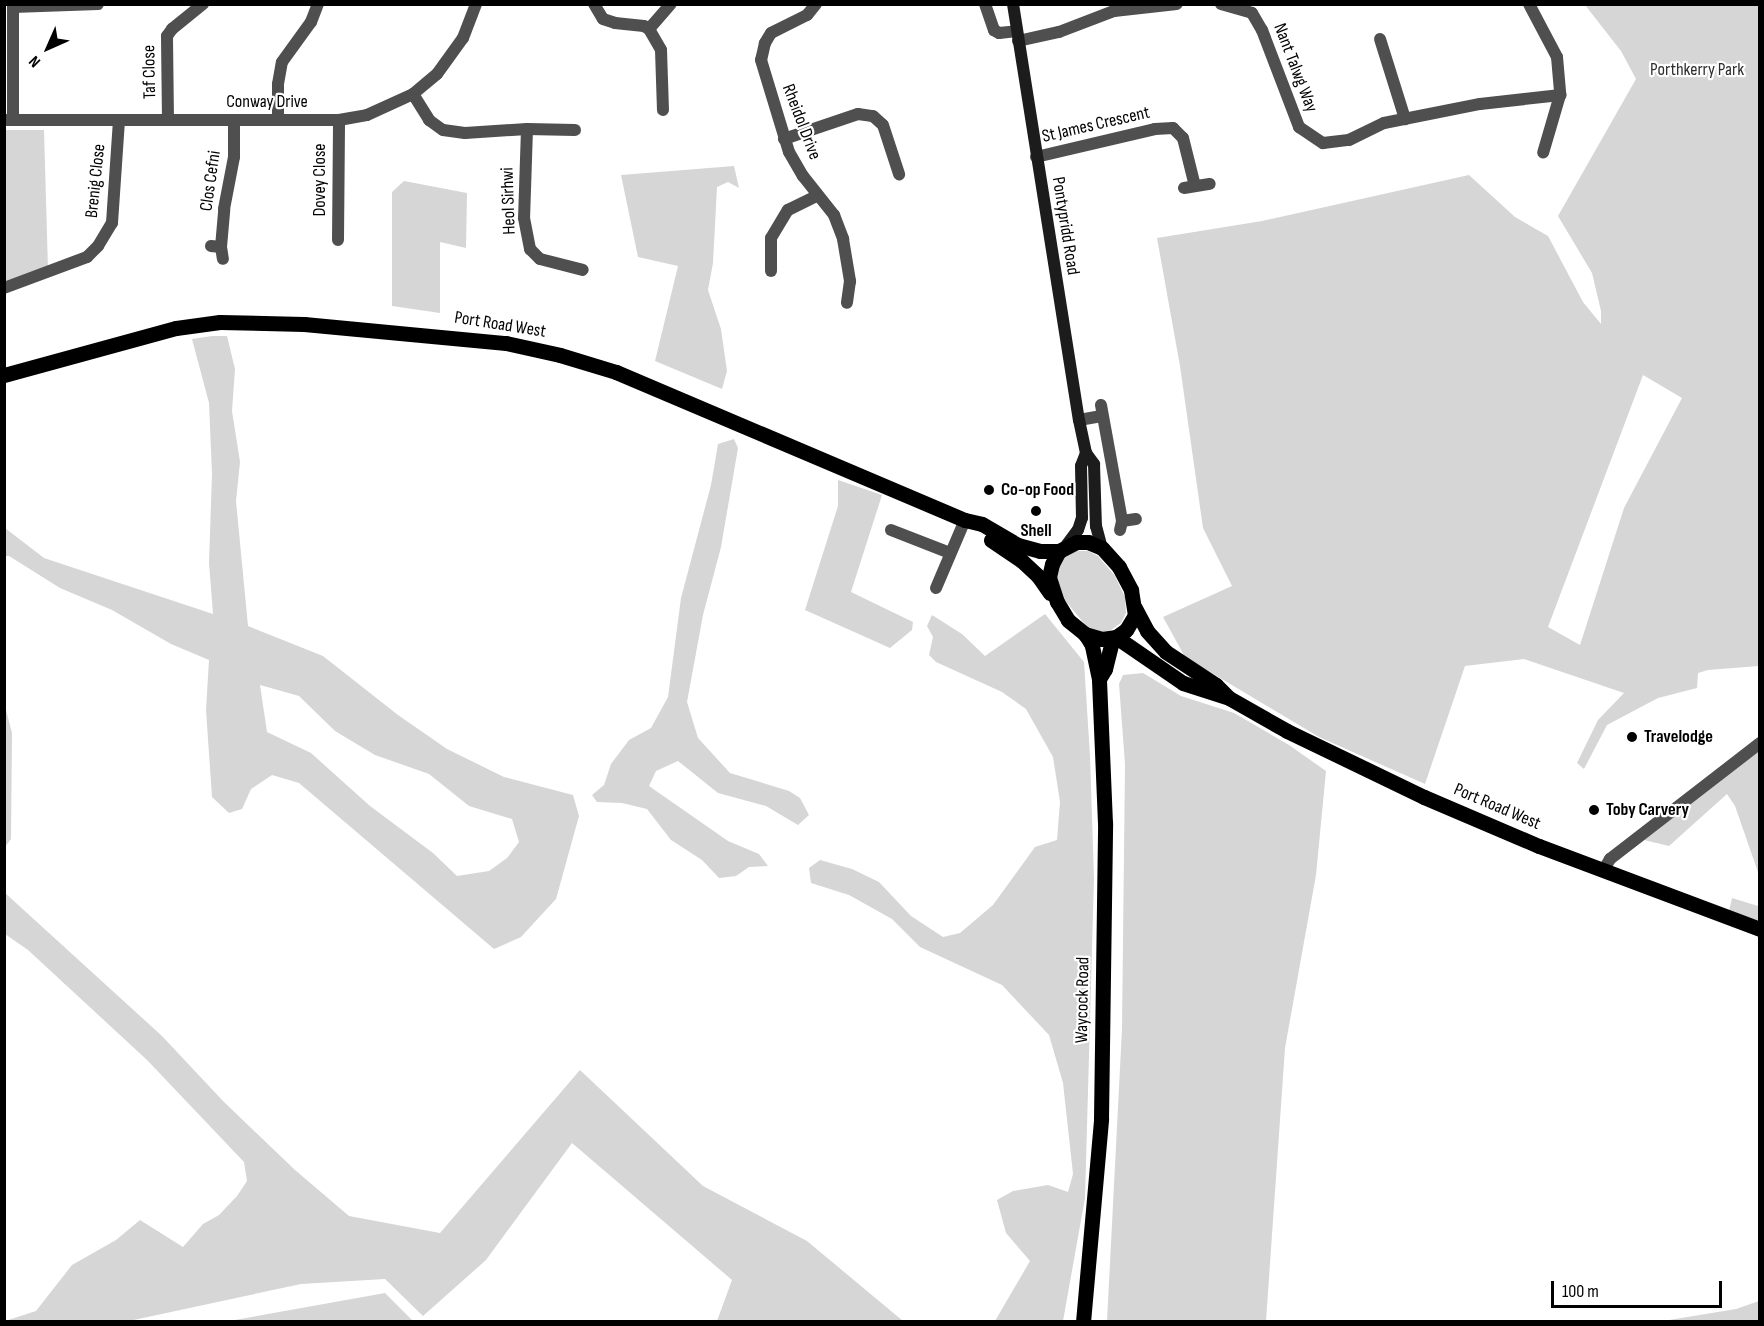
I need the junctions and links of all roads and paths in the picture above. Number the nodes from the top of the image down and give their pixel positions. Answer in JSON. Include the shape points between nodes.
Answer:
{"nodes":[{"id":1,"x":98,"y":4,"type":"edge"},
{"id":2,"x":203,"y":4,"type":"edge"},
{"id":3,"x":318,"y":4,"type":"edge"},
{"id":4,"x":476,"y":4,"type":"edge"},
{"id":5,"x":594,"y":4,"type":"edge"},
{"id":6,"x":670,"y":4,"type":"edge"},
{"id":7,"x":816,"y":4,"type":"edge"},
{"id":8,"x":985,"y":4,"type":"edge"},
{"id":9,"x":1013,"y":4,"type":"edge"},
{"id":10,"x":1177,"y":4,"type":"edge"},
{"id":11,"x":1221,"y":4,"type":"edge"},
{"id":12,"x":1529,"y":4,"type":"edge"},
{"id":13,"x":13,"y":6,"type":"edge"},
{"id":14,"x":649,"y":29,"type":"junction"},
{"id":15,"x":1018,"y":36,"type":"junction"},
{"id":16,"x":1380,"y":39,"type":"dead end"},
{"id":17,"x":413,"y":94,"type":"junction"},
{"id":18,"x":1560,"y":95,"type":"junction"},
{"id":19,"x":663,"y":110,"type":"dead end"},
{"id":20,"x":1405,"y":119,"type":"junction"},
{"id":21,"x":9,"y":120,"type":"edge"},
{"id":22,"x":119,"y":120,"type":"junction"},
{"id":23,"x":168,"y":120,"type":"junction"},
{"id":24,"x":234,"y":120,"type":"junction"},
{"id":25,"x":278,"y":120,"type":"junction"},
{"id":26,"x":339,"y":120,"type":"junction"},
{"id":27,"x":527,"y":129,"type":"junction"},
{"id":28,"x":575,"y":130,"type":"dead end"},
{"id":29,"x":784,"y":139,"type":"junction"},
{"id":30,"x":1544,"y":153,"type":"dead end"},
{"id":31,"x":1036,"y":157,"type":"junction"},
{"id":32,"x":899,"y":174,"type":"dead end"},
{"id":33,"x":1210,"y":184,"type":"dead end"},
{"id":34,"x":817,"y":196,"type":"junction"},
{"id":35,"x":338,"y":240,"type":"dead end"},
{"id":36,"x":219,"y":251,"type":"dead end"},
{"id":37,"x":583,"y":270,"type":"dead end"},
{"id":38,"x":771,"y":271,"type":"dead end"},
{"id":39,"x":4,"y":288,"type":"edge"},
{"id":40,"x":847,"y":303,"type":"dead end"},
{"id":41,"x":4,"y":375,"type":"edge"},
{"id":42,"x":1079,"y":420,"type":"junction"},
{"id":43,"x":1086,"y":453,"type":"junction"},
{"id":44,"x":1136,"y":519,"type":"dead end"},
{"id":45,"x":965,"y":520,"type":"junction"},
{"id":46,"x":891,"y":530,"type":"dead end"},
{"id":47,"x":1102,"y":548,"type":"junction"},
{"id":48,"x":1062,"y":549,"type":"junction"},
{"id":49,"x":950,"y":553,"type":"junction"},
{"id":50,"x":936,"y":588,"type":"dead end"},
{"id":51,"x":1057,"y":602,"type":"junction"},
{"id":52,"x":1135,"y":608,"type":"junction"},
{"id":53,"x":1085,"y":634,"type":"junction"},
{"id":54,"x":1114,"y":638,"type":"junction"},
{"id":55,"x":1100,"y":679,"type":"junction"},
{"id":56,"x":1229,"y":698,"type":"junction"},
{"id":57,"x":1760,"y":743,"type":"edge"},
{"id":58,"x":1603,"y":871,"type":"junction"},
{"id":59,"x":1760,"y":928,"type":"edge"},
{"id":60,"x":1083,"y":1322,"type":"edge"}],
"edges":[{"from":1,"to":13,"type":"street"},
{"from":2,"to":23,"type":"street","name":"Taf Close","via":[[167,36]]},
{"from":3,"to":25,"type":"street","via":[[311,22],[282,62]]},
{"from":4,"to":17,"type":"street","name":"Conway Drive","via":[[463,38],[443,67]]},
{"from":5,"to":14,"type":"street","via":[[603,19]]},
{"from":6,"to":14,"type":"street"},
{"from":7,"to":29,"type":"street","name":"Rheidol Drive","via":[[807,15],[771,33],[765,43],[761,60]]},
{"from":8,"to":15,"type":"street","via":[[994,30]]},
{"from":9,"to":15,"type":"main road","name":"Pontypridd Road"},
{"from":10,"to":15,"type":"street","via":[[1114,11],[1059,32]]},
{"from":11,"to":20,"type":"street","name":"Nant Talwg Way","via":[[1252,13],[1299,127],[1323,143],[1349,140],[1384,123]]},
{"from":12,"to":18,"type":"street","via":[[1557,57]]},
{"from":13,"to":21,"type":"street"},
{"from":14,"to":19,"type":"street","via":[[661,50]]},
{"from":15,"to":31,"type":"main road","name":"Pontypridd Road"},
{"from":16,"to":20,"type":"street"},
{"from":17,"to":26,"type":"street","name":"Conway Drive","via":[[367,115]]},
{"from":17,"to":27,"type":"street","via":[[429,120],[443,130],[465,133]]},
{"from":18,"to":20,"type":"street","name":"Nant Talwg Way","via":[[1480,104]]},
{"from":18,"to":30,"type":"street"},
{"from":21,"to":22,"type":"street","name":"Conway Drive"},
{"from":22,"to":23,"type":"street","name":"Conway Drive"},
{"from":22,"to":39,"type":"street","name":"Brenig Close","via":[[112,223],[98,246],[87,257]]},
{"from":23,"to":24,"type":"street","name":"Conway Drive"},
{"from":24,"to":25,"type":"street","name":"Conway Drive"},
{"from":24,"to":36,"type":"street","name":"Clos Cefni","via":[[234,157]]},
{"from":25,"to":26,"type":"street","name":"Conway Drive"},
{"from":26,"to":35,"type":"street","name":"Dovey Close"},
{"from":27,"to":28,"type":"street"},
{"from":27,"to":37,"type":"street","name":"Heol Sirhwi","via":[[524,218],[530,249],[540,259]]},
{"from":29,"to":32,"type":"street","via":[[858,114],[873,116],[883,125]]},
{"from":29,"to":34,"type":"street","name":"Rheidol Drive"},
{"from":31,"to":33,"type":"street","name":"St James Crescent","via":[[1173,128],[1183,138],[1190,187]]},
{"from":31,"to":42,"type":"main road","name":"Pontypridd Road"},
{"from":34,"to":38,"type":"street","via":[[788,210],[771,238]]},
{"from":34,"to":40,"type":"street","name":"Rheidol Drive","via":[[834,215],[843,239],[850,281]]},
{"from":41,"to":45,"type":"main road","name":"Port Road West","via":[[176,328],[220,322],[314,325],[506,344],[570,357],[643,382]]},
{"from":42,"to":43,"type":"main road","name":"Pontypridd Road"},
{"from":42,"to":44,"type":"street","via":[[1101,410],[1121,525]]},
{"from":43,"to":47,"type":"main road","name":"Pontypridd Road","via":[[1094,464],[1096,526]]},
{"from":43,"to":48,"type":"main road","name":"Pontypridd Road","via":[[1081,466],[1082,518],[1078,530]]},
{"from":45,"to":48,"type":"main road","name":"Port Road West","via":[[982,524],[1029,549]]},
{"from":45,"to":49,"type":"street"},
{"from":45,"to":51,"type":"main road","name":"Port Road West","via":[[1022,561]]},
{"from":46,"to":49,"type":"street"},
{"from":47,"to":48,"type":"main road","via":[[1077,542]]},
{"from":47,"to":52,"type":"main road","via":[[1122,572]]},
{"from":48,"to":51,"type":"main road","via":[[1049,577]]},
{"from":49,"to":50,"type":"street"},
{"from":51,"to":53,"type":"main road","via":[[1068,620]]},
{"from":52,"to":54,"type":"main road","via":[[1130,625]]},
{"from":52,"to":56,"type":"main road","name":"Port Road West","via":[[1147,631],[1166,652]]},
{"from":53,"to":54,"type":"main road"},
{"from":53,"to":55,"type":"main road","name":"Waycock Road","via":[[1092,645]]},
{"from":54,"to":55,"type":"main road","name":"Waycock Road"},
{"from":54,"to":56,"type":"main road","name":"Port Road West","via":[[1183,683]]},
{"from":55,"to":60,"type":"main road","name":"Waycock Road","via":[[1105,823],[1101,1096]]},
{"from":56,"to":58,"type":"main road","name":"Port Road West","via":[[1287,731],[1424,797]]},
{"from":57,"to":58,"type":"street","via":[[1610,859]]},
{"from":58,"to":59,"type":"main road","name":"Port Road West"}]}
